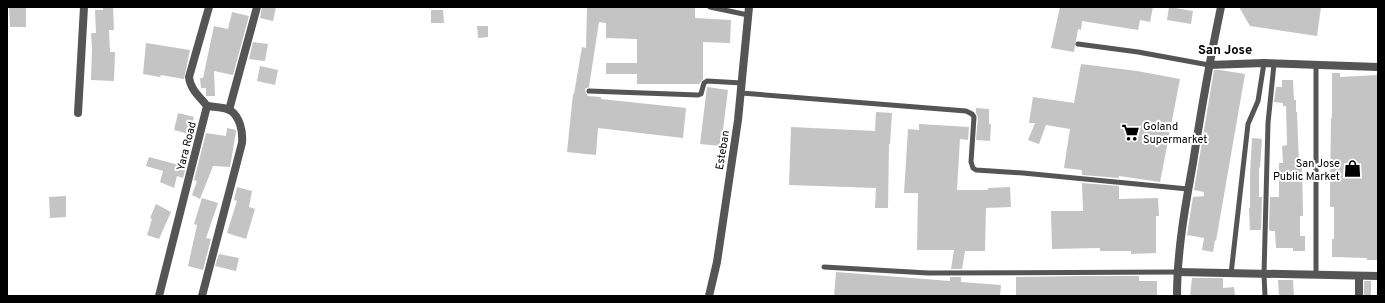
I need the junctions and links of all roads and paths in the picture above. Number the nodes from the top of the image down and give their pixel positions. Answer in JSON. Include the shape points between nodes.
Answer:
{"nodes":[{"id":1,"x":84,"y":7,"type":"edge"},
{"id":2,"x":209,"y":7,"type":"edge"},
{"id":3,"x":257,"y":7,"type":"edge"},
{"id":4,"x":710,"y":7,"type":"edge"},
{"id":5,"x":1221,"y":7,"type":"edge"},
{"id":6,"x":748,"y":11,"type":"edge"},
{"id":7,"x":1078,"y":44,"type":"dead end"},
{"id":8,"x":1264,"y":63,"type":"junction"},
{"id":9,"x":1274,"y":64,"type":"junction"},
{"id":10,"x":1209,"y":65,"type":"junction"},
{"id":11,"x":1316,"y":66,"type":"junction"},
{"id":12,"x":1378,"y":67,"type":"edge"},
{"id":13,"x":742,"y":83,"type":"junction"},
{"id":14,"x":589,"y":91,"type":"dead end"},
{"id":15,"x":741,"y":93,"type":"junction"},
{"id":16,"x":207,"y":106,"type":"junction"},
{"id":17,"x":229,"y":110,"type":"junction"},
{"id":18,"x":78,"y":113,"type":"dead end"},
{"id":19,"x":1188,"y":189,"type":"junction"},
{"id":20,"x":824,"y":267,"type":"dead end"},
{"id":21,"x":1177,"y":272,"type":"junction"},
{"id":22,"x":1231,"y":274,"type":"junction"},
{"id":23,"x":1264,"y":274,"type":"junction"},
{"id":24,"x":1316,"y":275,"type":"junction"},
{"id":25,"x":1359,"y":276,"type":"junction"},
{"id":26,"x":1378,"y":276,"type":"edge"},
{"id":27,"x":159,"y":296,"type":"edge"},
{"id":28,"x":202,"y":296,"type":"edge"},
{"id":29,"x":709,"y":296,"type":"edge"},
{"id":30,"x":1177,"y":296,"type":"edge"},
{"id":31,"x":1265,"y":296,"type":"edge"},
{"id":32,"x":1359,"y":296,"type":"edge"}],
"edges":[{"from":1,"to":18,"type":"street"},
{"from":2,"to":16,"type":"street","via":[[189,77],[192,88]]},
{"from":3,"to":17,"type":"street"},
{"from":4,"to":6,"type":"lane"},
{"from":5,"to":10,"type":"street"},
{"from":6,"to":13,"type":"street","name":"Esteban"},
{"from":7,"to":10,"type":"lane"},
{"from":8,"to":9,"type":"street"},
{"from":8,"to":10,"type":"street"},
{"from":8,"to":22,"type":"lane","via":[[1258,101],[1248,124]]},
{"from":9,"to":11,"type":"street"},
{"from":9,"to":23,"type":"lane","via":[[1268,123]]},
{"from":10,"to":19,"type":"street"},
{"from":11,"to":12,"type":"street"},
{"from":11,"to":24,"type":"lane"},
{"from":13,"to":14,"type":"lane","via":[[707,81],[698,95]]},
{"from":13,"to":15,"type":"street","name":"Esteban"},
{"from":15,"to":19,"type":"lane","via":[[966,111],[974,117],[970,162],[976,170]]},
{"from":15,"to":29,"type":"street","name":"Esteban","via":[[717,262]]},
{"from":16,"to":17,"type":"street"},
{"from":16,"to":27,"type":"street","name":"Yara Road"},
{"from":17,"to":28,"type":"street","via":[[238,119],[242,143]]},
{"from":19,"to":21,"type":"street"},
{"from":20,"to":21,"type":"lane","via":[[928,273]]},
{"from":21,"to":22,"type":"street"},
{"from":21,"to":30,"type":"street"},
{"from":22,"to":23,"type":"street"},
{"from":23,"to":24,"type":"street"},
{"from":23,"to":31,"type":"lane"},
{"from":24,"to":25,"type":"street"},
{"from":25,"to":26,"type":"street"},
{"from":25,"to":32,"type":"street"}]}
